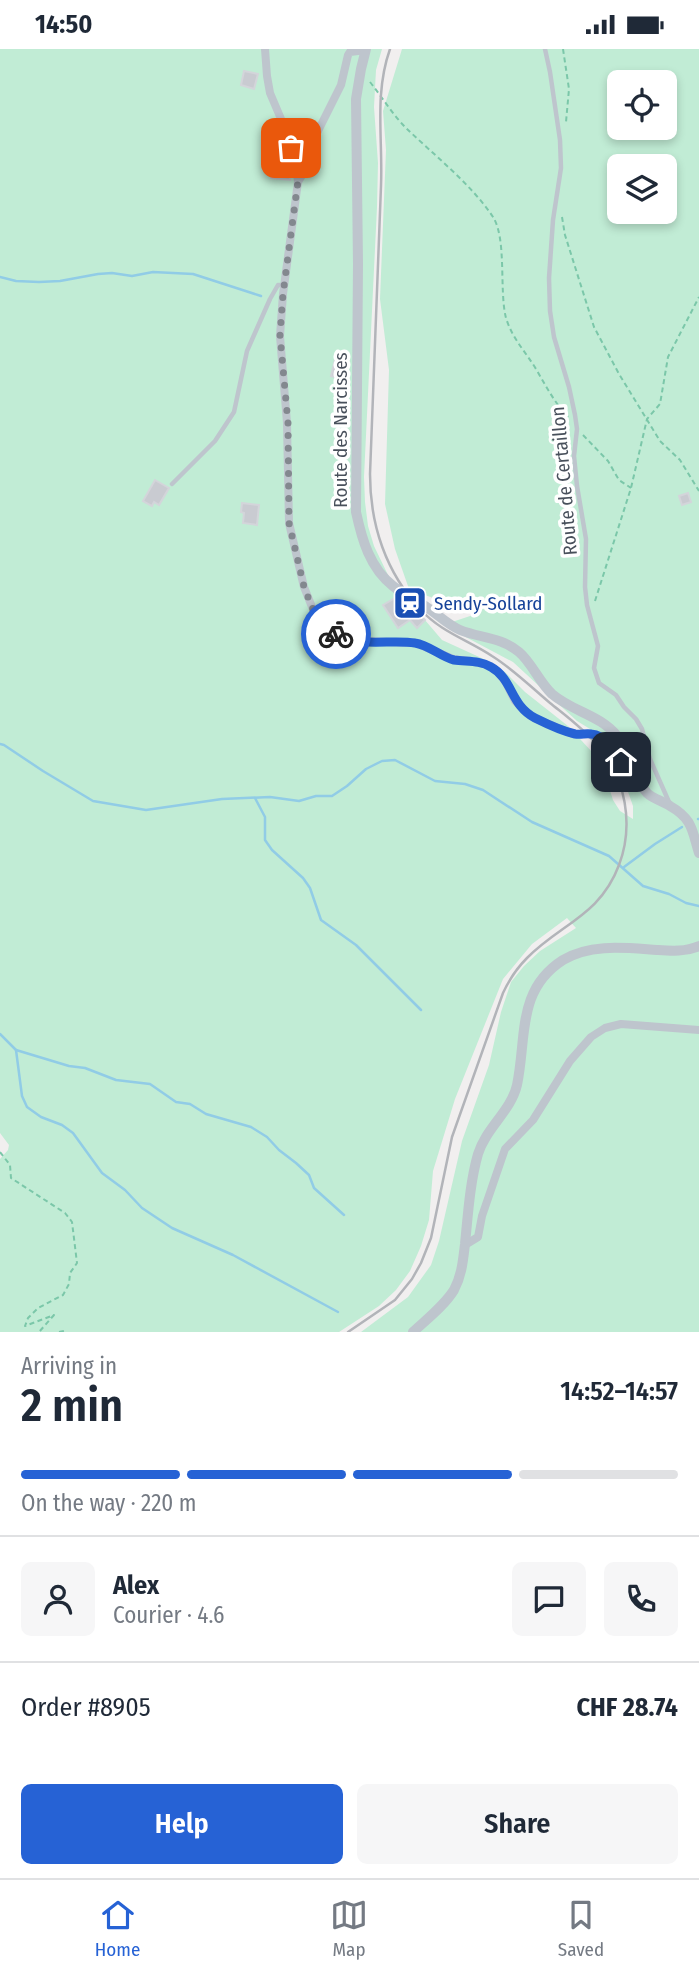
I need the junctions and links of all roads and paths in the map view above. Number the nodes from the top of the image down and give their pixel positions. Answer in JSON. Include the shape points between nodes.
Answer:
{"nodes":[{"id":1,"x":265,"y":49,"type":"edge"},
{"id":2,"x":545,"y":49,"type":"edge"},
{"id":3,"x":563,"y":49,"type":"edge"},
{"id":4,"x":366,"y":50,"type":"edge"},
{"id":5,"x":361,"y":68,"type":"junction"},
{"id":6,"x":565,"y":129,"type":"dead end"},
{"id":7,"x":298,"y":181,"type":"junction"},
{"id":8,"x":562,"y":215,"type":"dead end"},
{"id":9,"x":284,"y":285,"type":"junction"},
{"id":10,"x":699,"y":297,"type":"edge"},
{"id":11,"x":647,"y":419,"type":"junction"},
{"id":12,"x":576,"y":426,"type":"junction"},
{"id":13,"x":172,"y":484,"type":"dead end"},
{"id":14,"x":631,"y":488,"type":"junction"},
{"id":15,"x":699,"y":491,"type":"edge"},
{"id":16,"x":590,"y":617,"type":"junction"},
{"id":17,"x":633,"y":772,"type":"junction"},
{"id":18,"x":671,"y":806,"type":"junction"},
{"id":19,"x":699,"y":853,"type":"edge"},
{"id":20,"x":699,"y":946,"type":"edge"},
{"id":21,"x":699,"y":1030,"type":"edge"},
{"id":22,"x":0,"y":1152,"type":"edge"},
{"id":23,"x":465,"y":1245,"type":"junction"},
{"id":24,"x":39,"y":1332,"type":"edge"},
{"id":25,"x":413,"y":1332,"type":"edge"}],
"edges":[{"from":1,"to":7,"type":"street","via":[[270,93],[287,133]]},
{"from":2,"to":12,"type":"lane","name":"Route de Certaillon","via":[[561,168],[553,220],[550,311]]},
{"from":3,"to":6,"type":"path","via":[[569,89]]},
{"from":4,"to":5,"type":"street","name":"Route des Narcisses"},
{"from":4,"to":7,"type":"street","via":[[348,55],[341,85]]},
{"from":5,"to":12,"type":"path","via":[[405,127],[493,217],[498,227],[506,317],[555,403]]},
{"from":5,"to":17,"type":"street","name":"Route des Narcisses","via":[[356,99],[356,512],[364,545],[382,576],[395,587],[459,629],[498,639],[520,653],[553,695],[611,729],[621,740]]},
{"from":7,"to":9,"type":"street"},
{"from":8,"to":11,"type":"path","via":[[594,327]]},
{"from":9,"to":13,"type":"lane","via":[[278,285],[270,299],[247,351],[229,421]]},
{"from":9,"to":17,"type":"street","via":[[280,335],[288,423],[289,523],[316,617],[341,637],[416,643],[453,659],[490,666],[524,710],[573,734],[604,739]]},
{"from":10,"to":11,"type":"path","via":[[668,357],[660,404]]},
{"from":11,"to":14,"type":"path"},
{"from":11,"to":15,"type":"path"},
{"from":12,"to":14,"type":"path","via":[[619,480]]},
{"from":12,"to":16,"type":"lane","name":"Route de Certaillon","via":[[575,470],[586,539]]},
{"from":14,"to":16,"type":"path"},
{"from":16,"to":18,"type":"lane","name":"Route de Certaillon","via":[[597,638],[594,668],[599,683],[616,695],[642,729],[649,759]]},
{"from":17,"to":18,"type":"street","name":"Route des Narcisses","via":[[649,794]]},
{"from":18,"to":19,"type":"street","name":"Route des Narcisses","via":[[691,825]]},
{"from":20,"to":23,"type":"street","via":[[681,951],[594,949],[567,958],[540,981],[528,1005],[514,1093],[478,1154]]},
{"from":21,"to":23,"type":"street","via":[[621,1024],[591,1037],[533,1120],[505,1149],[478,1237]]},
{"from":22,"to":24,"type":"path","via":[[10,1165],[11,1178],[72,1222],[77,1263],[62,1296],[28,1318],[25,1326],[54,1315]]},
{"from":23,"to":25,"type":"street","via":[[454,1289]]}]}
